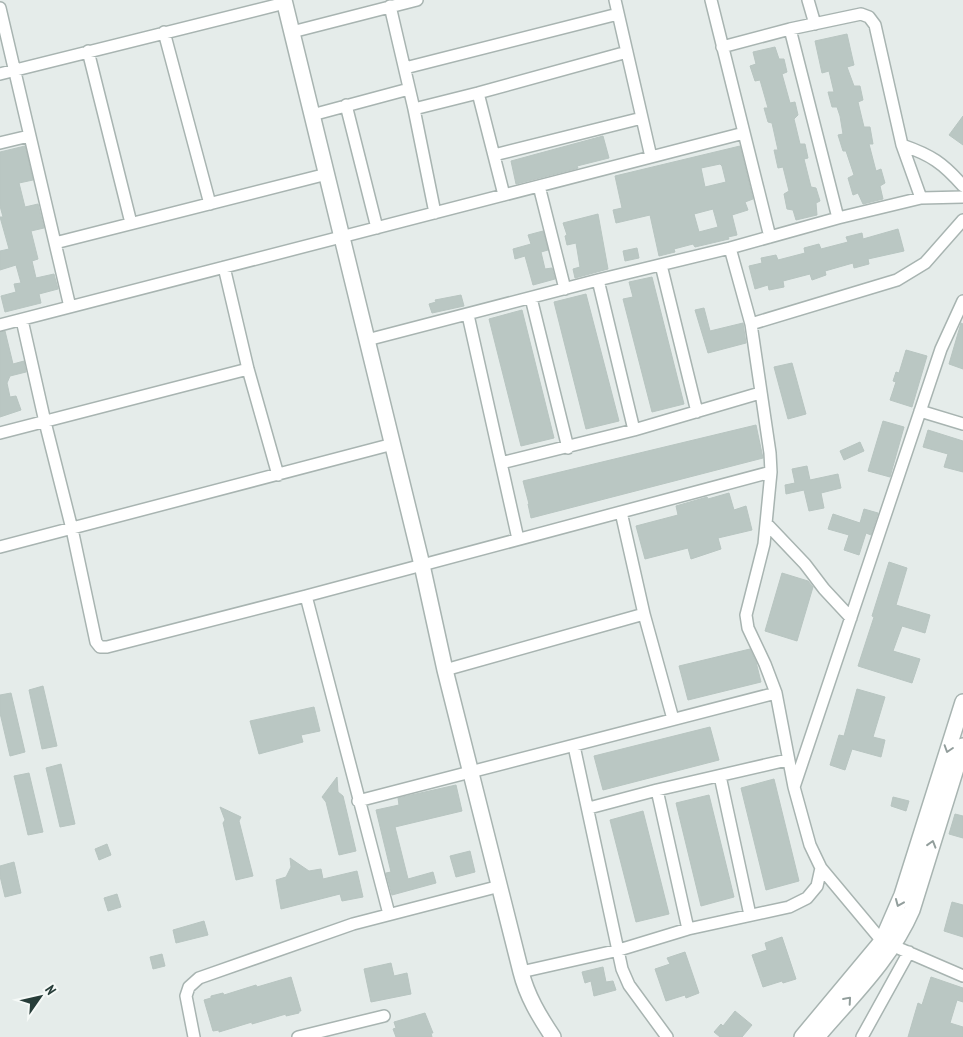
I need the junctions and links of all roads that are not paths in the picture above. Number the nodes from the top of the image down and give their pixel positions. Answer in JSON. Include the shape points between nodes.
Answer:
{"nodes":[{"id":1,"x":417,"y":0,"type":"edge"},
{"id":2,"x":711,"y":0,"type":"edge"},
{"id":3,"x":808,"y":0,"type":"edge"},
{"id":4,"x":285,"y":1,"type":"edge"},
{"id":5,"x":618,"y":4,"type":"edge"},
{"id":6,"x":390,"y":6,"type":"junction"},
{"id":7,"x":0,"y":8,"type":"edge"},
{"id":8,"x":814,"y":24,"type":"junction"},
{"id":9,"x":790,"y":29,"type":"junction"},
{"id":10,"x":164,"y":32,"type":"junction"},
{"id":11,"x":292,"y":32,"type":"junction"},
{"id":12,"x":722,"y":47,"type":"junction"},
{"id":13,"x":88,"y":51,"type":"junction"},
{"id":14,"x":627,"y":52,"type":"junction"},
{"id":15,"x":404,"y":68,"type":"junction"},
{"id":16,"x":14,"y":70,"type":"junction"},
{"id":17,"x":0,"y":74,"type":"edge"},
{"id":18,"x":409,"y":89,"type":"junction"},
{"id":19,"x":478,"y":93,"type":"junction"},
{"id":20,"x":346,"y":105,"type":"junction"},
{"id":21,"x":414,"y":109,"type":"junction"},
{"id":22,"x":312,"y":115,"type":"junction"},
{"id":23,"x":642,"y":118,"type":"junction"},
{"id":24,"x":744,"y":133,"type":"junction"},
{"id":25,"x":29,"y":136,"type":"junction"},
{"id":26,"x":0,"y":143,"type":"edge"},
{"id":27,"x":902,"y":145,"type":"junction"},
{"id":28,"x":494,"y":155,"type":"junction"},
{"id":29,"x":651,"y":157,"type":"junction"},
{"id":30,"x":327,"y":174,"type":"junction"},
{"id":31,"x":539,"y":186,"type":"junction"},
{"id":32,"x":963,"y":186,"type":"edge"},
{"id":33,"x":504,"y":195,"type":"junction"},
{"id":34,"x":963,"y":197,"type":"edge"},
{"id":35,"x":921,"y":198,"type":"junction"},
{"id":36,"x":210,"y":204,"type":"junction"},
{"id":37,"x":435,"y":213,"type":"junction"},
{"id":38,"x":838,"y":218,"type":"junction"},
{"id":39,"x":963,"y":220,"type":"edge"},
{"id":40,"x":131,"y":223,"type":"junction"},
{"id":41,"x":377,"y":228,"type":"junction"},
{"id":42,"x":342,"y":237,"type":"junction"},
{"id":43,"x":770,"y":237,"type":"junction"},
{"id":44,"x":56,"y":243,"type":"junction"},
{"id":45,"x":730,"y":248,"type":"junction"},
{"id":46,"x":661,"y":265,"type":"junction"},
{"id":47,"x":224,"y":267,"type":"junction"},
{"id":48,"x":598,"y":280,"type":"junction"},
{"id":49,"x":565,"y":289,"type":"junction"},
{"id":50,"x":531,"y":298,"type":"junction"},
{"id":51,"x":963,"y":301,"type":"edge"},
{"id":52,"x":70,"y":307,"type":"junction"},
{"id":53,"x":468,"y":315,"type":"junction"},
{"id":54,"x":22,"y":320,"type":"junction"},
{"id":55,"x":751,"y":324,"type":"junction"},
{"id":56,"x":0,"y":325,"type":"edge"},
{"id":57,"x":367,"y":340,"type":"junction"},
{"id":58,"x":248,"y":370,"type":"junction"},
{"id":59,"x":760,"y":393,"type":"junction"},
{"id":60,"x":920,"y":411,"type":"junction"},
{"id":61,"x":697,"y":412,"type":"junction"},
{"id":62,"x":45,"y":422,"type":"junction"},
{"id":63,"x":963,"y":424,"type":"edge"},
{"id":64,"x":634,"y":430,"type":"junction"},
{"id":65,"x":0,"y":433,"type":"edge"},
{"id":66,"x":393,"y":444,"type":"junction"},
{"id":67,"x":568,"y":448,"type":"junction"},
{"id":68,"x":501,"y":463,"type":"junction"},
{"id":69,"x":771,"y":472,"type":"junction"},
{"id":70,"x":278,"y":475,"type":"junction"},
{"id":71,"x":620,"y":512,"type":"junction"},
{"id":72,"x":766,"y":523,"type":"junction"},
{"id":73,"x":72,"y":529,"type":"junction"},
{"id":74,"x":518,"y":539,"type":"junction"},
{"id":75,"x":0,"y":547,"type":"edge"},
{"id":76,"x":422,"y":565,"type":"junction"},
{"id":77,"x":306,"y":596,"type":"junction"},
{"id":78,"x":644,"y":614,"type":"junction"},
{"id":79,"x":850,"y":618,"type":"junction"},
{"id":80,"x":445,"y":670,"type":"junction"},
{"id":81,"x":776,"y":693,"type":"junction"},
{"id":82,"x":962,"y":711,"type":"edge"},
{"id":83,"x":673,"y":719,"type":"junction"},
{"id":84,"x":574,"y":746,"type":"junction"},
{"id":85,"x":963,"y":746,"type":"edge"},
{"id":86,"x":787,"y":760,"type":"junction"},
{"id":87,"x":471,"y":771,"type":"junction"},
{"id":88,"x":720,"y":776,"type":"junction"},
{"id":89,"x":794,"y":787,"type":"junction"},
{"id":90,"x":657,"y":790,"type":"junction"},
{"id":91,"x":942,"y":790,"type":"junction"},
{"id":92,"x":358,"y":801,"type":"junction"},
{"id":93,"x":589,"y":808,"type":"junction"},
{"id":94,"x":822,"y":868,"type":"junction"},
{"id":95,"x":500,"y":886,"type":"junction"},
{"id":96,"x":388,"y":914,"type":"junction"},
{"id":97,"x":750,"y":916,"type":"junction"},
{"id":98,"x":688,"y":929,"type":"junction"},
{"id":99,"x":888,"y":943,"type":"junction"},
{"id":100,"x":619,"y":950,"type":"junction"},
{"id":101,"x":909,"y":952,"type":"junction"},
{"id":102,"x":521,"y":972,"type":"junction"},
{"id":103,"x":963,"y":976,"type":"edge"},
{"id":104,"x":384,"y":1016,"type":"dead end"},
{"id":105,"x":194,"y":1037,"type":"edge"},
{"id":106,"x":298,"y":1037,"type":"edge"},
{"id":107,"x":553,"y":1037,"type":"edge"},
{"id":108,"x":667,"y":1037,"type":"edge"},
{"id":109,"x":802,"y":1037,"type":"edge"},
{"id":110,"x":817,"y":1037,"type":"edge"},
{"id":111,"x":862,"y":1037,"type":"edge"}],
"edges":[{"from":1,"to":6,"type":"street"},
{"from":2,"to":12,"type":"street"},
{"from":3,"to":8,"type":"street"},
{"from":4,"to":10,"type":"street"},
{"from":4,"to":11,"type":"street"},
{"from":5,"to":14,"type":"street"},
{"from":5,"to":15,"type":"street"},
{"from":6,"to":11,"type":"street"},
{"from":6,"to":15,"type":"street"},
{"from":7,"to":16,"type":"street"},
{"from":8,"to":9,"type":"street"},
{"from":8,"to":27,"type":"street","via":[[861,14],[873,20]]},
{"from":9,"to":12,"type":"street"},
{"from":9,"to":38,"type":"street"},
{"from":10,"to":13,"type":"street"},
{"from":10,"to":36,"type":"street"},
{"from":11,"to":22,"type":"street"},
{"from":12,"to":24,"type":"street"},
{"from":13,"to":16,"type":"street"},
{"from":13,"to":40,"type":"street"},
{"from":14,"to":19,"type":"street"},
{"from":14,"to":23,"type":"street"},
{"from":15,"to":18,"type":"street"},
{"from":16,"to":17,"type":"street"},
{"from":16,"to":25,"type":"street"},
{"from":18,"to":20,"type":"street"},
{"from":18,"to":21,"type":"street"},
{"from":19,"to":21,"type":"street"},
{"from":19,"to":28,"type":"street"},
{"from":20,"to":22,"type":"street"},
{"from":20,"to":41,"type":"street"},
{"from":21,"to":37,"type":"street"},
{"from":22,"to":30,"type":"street"},
{"from":23,"to":28,"type":"street"},
{"from":23,"to":29,"type":"street"},
{"from":24,"to":29,"type":"street"},
{"from":24,"to":43,"type":"street"},
{"from":25,"to":26,"type":"street"},
{"from":25,"to":44,"type":"street"},
{"from":27,"to":32,"type":"street","via":[[926,153]]},
{"from":27,"to":35,"type":"street"},
{"from":28,"to":33,"type":"street"},
{"from":29,"to":31,"type":"street"},
{"from":30,"to":36,"type":"street"},
{"from":30,"to":42,"type":"street"},
{"from":31,"to":33,"type":"street"},
{"from":31,"to":49,"type":"street"},
{"from":33,"to":37,"type":"street"},
{"from":34,"to":35,"type":"street"},
{"from":35,"to":38,"type":"street"},
{"from":36,"to":40,"type":"street"},
{"from":37,"to":41,"type":"street"},
{"from":38,"to":43,"type":"street"},
{"from":39,"to":55,"type":"street","via":[[925,263],[897,280]]},
{"from":40,"to":44,"type":"street"},
{"from":41,"to":42,"type":"street"},
{"from":42,"to":47,"type":"street"},
{"from":42,"to":57,"type":"street"},
{"from":43,"to":45,"type":"street"},
{"from":44,"to":52,"type":"street"},
{"from":45,"to":46,"type":"street"},
{"from":45,"to":55,"type":"street"},
{"from":46,"to":48,"type":"street"},
{"from":46,"to":61,"type":"street"},
{"from":47,"to":52,"type":"street"},
{"from":47,"to":58,"type":"street"},
{"from":48,"to":49,"type":"street"},
{"from":48,"to":64,"type":"street"},
{"from":49,"to":50,"type":"street"},
{"from":50,"to":53,"type":"street"},
{"from":50,"to":67,"type":"street"},
{"from":51,"to":60,"type":"street","via":[[940,349]]},
{"from":52,"to":54,"type":"street"},
{"from":53,"to":57,"type":"street"},
{"from":53,"to":68,"type":"street"},
{"from":54,"to":56,"type":"street"},
{"from":54,"to":62,"type":"street"},
{"from":55,"to":59,"type":"street"},
{"from":57,"to":66,"type":"street"},
{"from":58,"to":62,"type":"street"},
{"from":58,"to":70,"type":"street"},
{"from":59,"to":61,"type":"street"},
{"from":59,"to":69,"type":"street"},
{"from":60,"to":63,"type":"street"},
{"from":60,"to":79,"type":"street"},
{"from":61,"to":64,"type":"street"},
{"from":62,"to":65,"type":"street"},
{"from":62,"to":73,"type":"street"},
{"from":64,"to":67,"type":"street"},
{"from":66,"to":70,"type":"street"},
{"from":66,"to":76,"type":"street"},
{"from":67,"to":68,"type":"street"},
{"from":68,"to":74,"type":"street"},
{"from":69,"to":71,"type":"street"},
{"from":69,"to":72,"type":"street"},
{"from":70,"to":73,"type":"street"},
{"from":71,"to":74,"type":"street"},
{"from":71,"to":78,"type":"street"},
{"from":72,"to":79,"type":"street"},
{"from":72,"to":81,"type":"street","via":[[764,544],[746,615],[748,628]]},
{"from":73,"to":75,"type":"street"},
{"from":73,"to":77,"type":"street","via":[[96,642],[100,647]]},
{"from":74,"to":76,"type":"street"},
{"from":76,"to":77,"type":"street"},
{"from":76,"to":80,"type":"street"},
{"from":77,"to":92,"type":"street"},
{"from":78,"to":80,"type":"street"},
{"from":78,"to":83,"type":"street"},
{"from":79,"to":89,"type":"street"},
{"from":80,"to":87,"type":"street"},
{"from":81,"to":83,"type":"street"},
{"from":81,"to":86,"type":"street"},
{"from":82,"to":91,"type":"street","one_way":true},
{"from":83,"to":84,"type":"street"},
{"from":84,"to":87,"type":"street"},
{"from":84,"to":93,"type":"street"},
{"from":85,"to":91,"type":"street"},
{"from":86,"to":88,"type":"street"},
{"from":86,"to":89,"type":"street"},
{"from":87,"to":92,"type":"street"},
{"from":87,"to":95,"type":"street"},
{"from":88,"to":90,"type":"street"},
{"from":88,"to":97,"type":"street"},
{"from":89,"to":94,"type":"street","via":[[810,845]]},
{"from":90,"to":93,"type":"street"},
{"from":90,"to":98,"type":"street"},
{"from":91,"to":99,"type":"street","via":[[902,895]]},
{"from":92,"to":96,"type":"street"},
{"from":93,"to":100,"type":"street"},
{"from":94,"to":97,"type":"street","via":[[817,886],[807,898],[789,907]]},
{"from":94,"to":99,"type":"street"},
{"from":95,"to":96,"type":"street"},
{"from":95,"to":102,"type":"street"},
{"from":96,"to":105,"type":"street","via":[[199,978],[188,987],[186,996]]},
{"from":97,"to":98,"type":"street"},
{"from":98,"to":100,"type":"street"},
{"from":99,"to":101,"type":"street"},
{"from":99,"to":109,"type":"street"},
{"from":110,"to":99,"type":"street","one_way":true},
{"from":100,"to":102,"type":"street"},
{"from":100,"to":108,"type":"street","via":[[629,985]]},
{"from":101,"to":103,"type":"street"},
{"from":101,"to":111,"type":"street"},
{"from":102,"to":107,"type":"street","via":[[525,988]]},
{"from":104,"to":106,"type":"street"}]}
